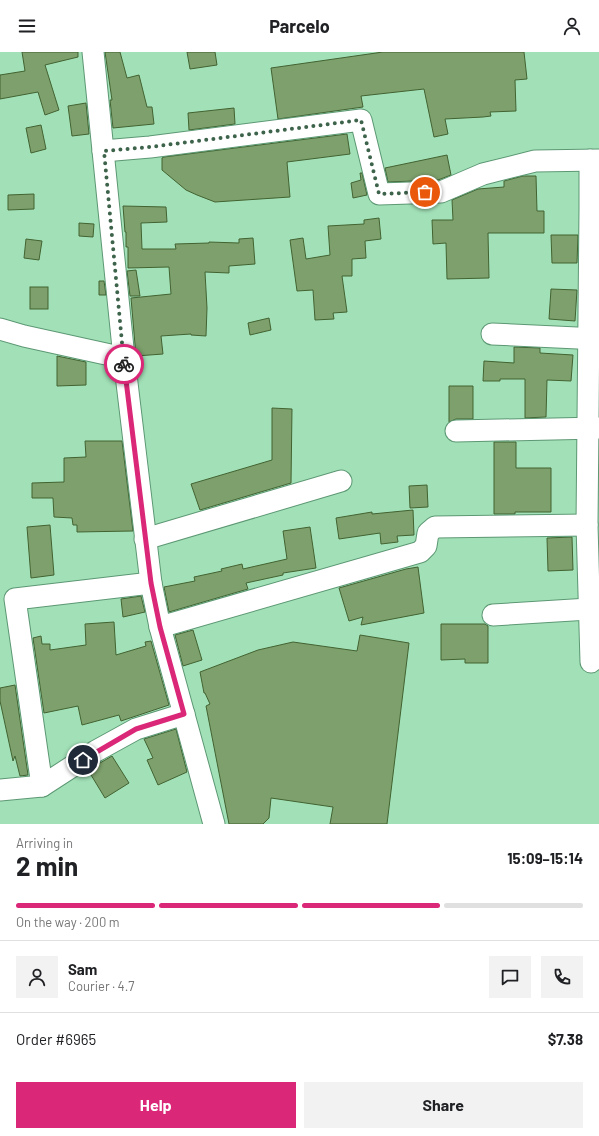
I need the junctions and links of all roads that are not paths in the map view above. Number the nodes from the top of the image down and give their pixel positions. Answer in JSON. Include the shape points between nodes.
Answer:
{"nodes":[{"id":1,"x":93,"y":52,"type":"edge"},
{"id":2,"x":104,"y":151,"type":"junction"},
{"id":3,"x":594,"y":160,"type":"edge"},
{"id":4,"x":0,"y":329,"type":"edge"},
{"id":5,"x":492,"y":334,"type":"dead end"},
{"id":6,"x":594,"y":339,"type":"edge"},
{"id":7,"x":124,"y":358,"type":"junction"},
{"id":8,"x":594,"y":428,"type":"edge"},
{"id":9,"x":456,"y":431,"type":"dead end"},
{"id":10,"x":341,"y":481,"type":"dead end"},
{"id":11,"x":587,"y":526,"type":"junction"},
{"id":12,"x":145,"y":539,"type":"junction"},
{"id":13,"x":151,"y":583,"type":"junction"},
{"id":14,"x":589,"y":609,"type":"junction"},
{"id":15,"x":493,"y":615,"type":"dead end"},
{"id":16,"x":160,"y":627,"type":"junction"},
{"id":17,"x":591,"y":662,"type":"dead end"},
{"id":18,"x":184,"y":714,"type":"junction"},
{"id":19,"x":42,"y":786,"type":"junction"},
{"id":20,"x":0,"y":790,"type":"edge"},
{"id":21,"x":214,"y":824,"type":"edge"}],
"edges":[{"from":1,"to":2,"type":"street"},
{"from":2,"to":3,"type":"street","via":[[361,120],[379,194],[441,192],[483,174],[535,161]]},
{"from":2,"to":7,"type":"street"},
{"from":3,"to":6,"type":"street"},
{"from":4,"to":7,"type":"street"},
{"from":5,"to":6,"type":"street"},
{"from":6,"to":8,"type":"street"},
{"from":7,"to":12,"type":"street"},
{"from":8,"to":9,"type":"street"},
{"from":8,"to":11,"type":"street"},
{"from":10,"to":12,"type":"street"},
{"from":11,"to":14,"type":"street"},
{"from":11,"to":16,"type":"street","via":[[435,527],[428,532],[426,546],[420,552]]},
{"from":12,"to":13,"type":"street"},
{"from":13,"to":16,"type":"street"},
{"from":13,"to":19,"type":"street","via":[[15,599]]},
{"from":14,"to":15,"type":"street"},
{"from":14,"to":17,"type":"street"},
{"from":16,"to":18,"type":"street"},
{"from":18,"to":19,"type":"street","via":[[136,729]]},
{"from":18,"to":21,"type":"street"},
{"from":19,"to":20,"type":"street"}]}
